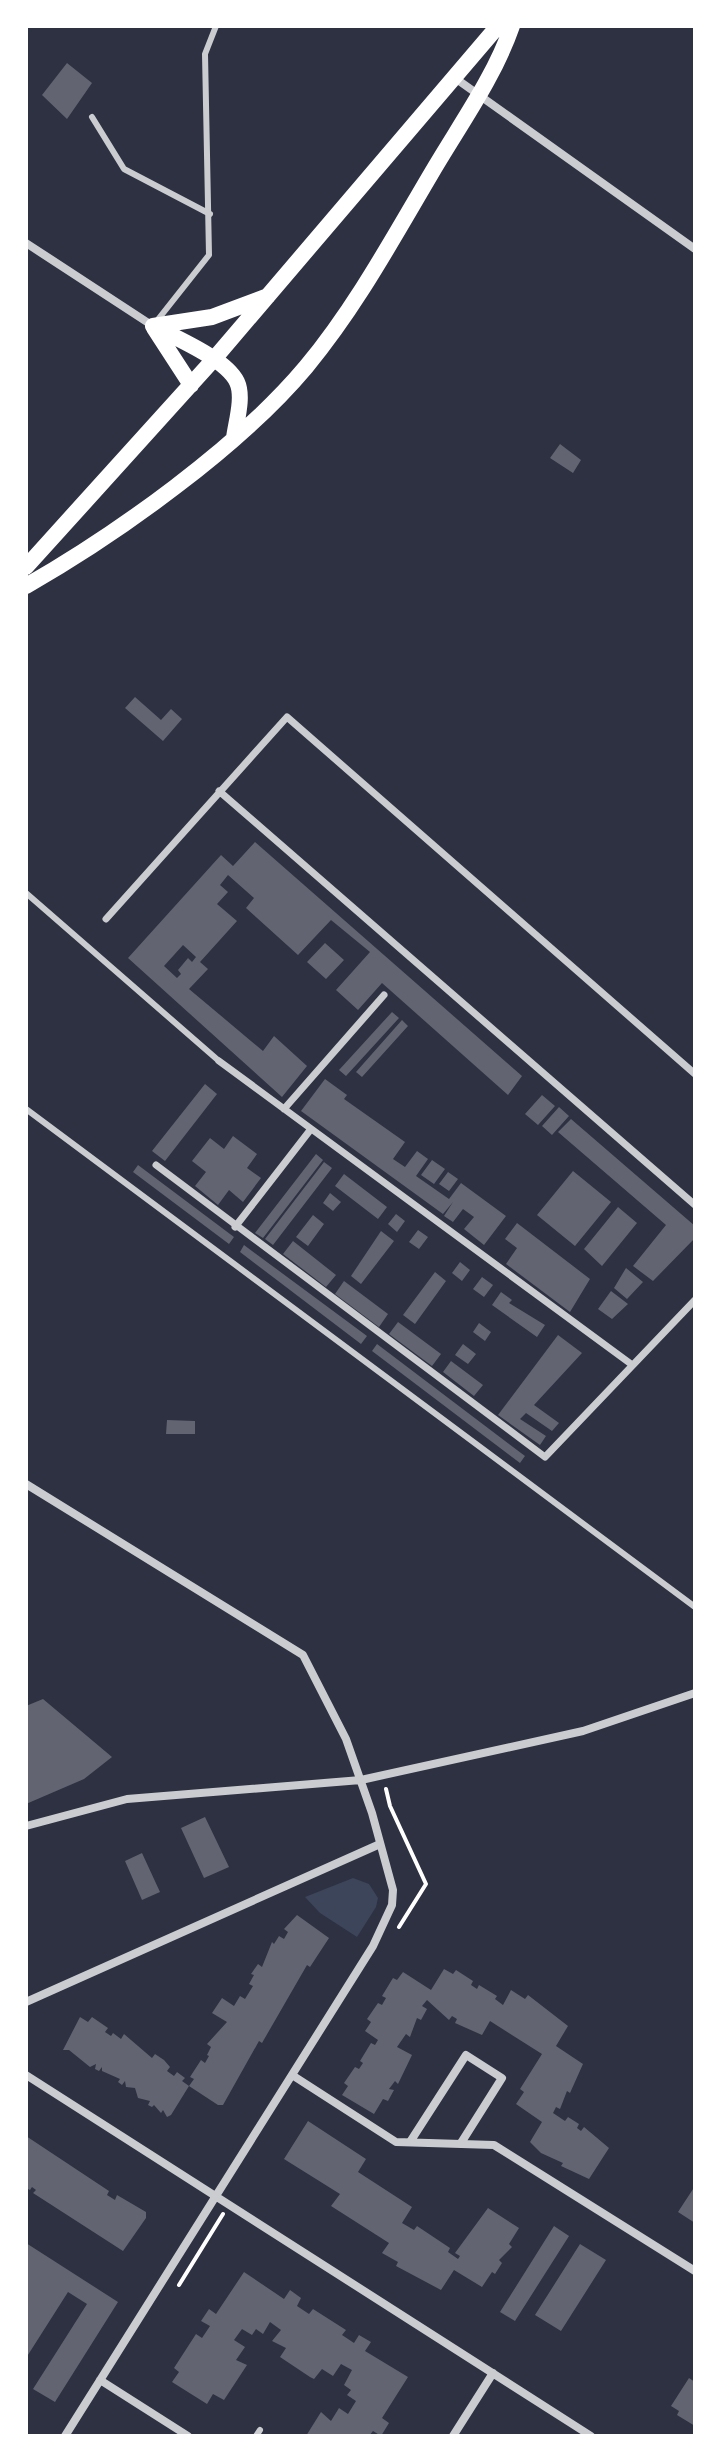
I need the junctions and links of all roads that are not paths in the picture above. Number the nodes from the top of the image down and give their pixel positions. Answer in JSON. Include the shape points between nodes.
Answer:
{"nodes":[{"id":1,"x":216,"y":26,"type":"edge"},
{"id":2,"x":498,"y":26,"type":"edge"},
{"id":3,"x":512,"y":26,"type":"edge"},
{"id":4,"x":454,"y":78,"type":"junction"},
{"id":5,"x":478,"y":95,"type":"junction"},
{"id":6,"x":92,"y":117,"type":"dead end"},
{"id":7,"x":210,"y":214,"type":"junction"},
{"id":8,"x":26,"y":243,"type":"edge"},
{"id":9,"x":695,"y":249,"type":"edge"},
{"id":10,"x":269,"y":295,"type":"junction"},
{"id":11,"x":153,"y":326,"type":"junction"},
{"id":12,"x":214,"y":359,"type":"junction"},
{"id":13,"x":191,"y":385,"type":"junction"},
{"id":14,"x":234,"y":438,"type":"junction"},
{"id":15,"x":26,"y":567,"type":"edge"},
{"id":16,"x":26,"y":586,"type":"edge"},
{"id":17,"x":219,"y":791,"type":"junction"},
{"id":18,"x":26,"y":893,"type":"edge"},
{"id":19,"x":106,"y":919,"type":"dead end"},
{"id":20,"x":384,"y":995,"type":"dead end"},
{"id":21,"x":219,"y":1061,"type":"joint"},
{"id":22,"x":695,"y":1074,"type":"edge"},
{"id":23,"x":26,"y":1109,"type":"edge"},
{"id":24,"x":284,"y":1109,"type":"junction"},
{"id":25,"x":311,"y":1129,"type":"junction"},
{"id":26,"x":156,"y":1165,"type":"dead end"},
{"id":27,"x":695,"y":1205,"type":"edge"},
{"id":28,"x":235,"y":1227,"type":"junction"},
{"id":29,"x":695,"y":1300,"type":"edge"},
{"id":30,"x":631,"y":1364,"type":"junction"},
{"id":31,"x":26,"y":1484,"type":"edge"},
{"id":32,"x":695,"y":1607,"type":"edge"},
{"id":33,"x":695,"y":1693,"type":"edge"},
{"id":34,"x":361,"y":1780,"type":"junction"},
{"id":35,"x":26,"y":1826,"type":"edge"},
{"id":36,"x":380,"y":1844,"type":"junction"},
{"id":37,"x":26,"y":2002,"type":"edge"},
{"id":38,"x":26,"y":2075,"type":"edge"},
{"id":39,"x":292,"y":2075,"type":"junction"},
{"id":40,"x":410,"y":2142,"type":"junction"},
{"id":41,"x":461,"y":2143,"type":"junction"},
{"id":42,"x":215,"y":2197,"type":"junction"},
{"id":43,"x":695,"y":2271,"type":"edge"},
{"id":44,"x":493,"y":2373,"type":"junction"},
{"id":45,"x":100,"y":2380,"type":"junction"},
{"id":46,"x":65,"y":2436,"type":"edge"},
{"id":47,"x":188,"y":2436,"type":"edge"},
{"id":48,"x":453,"y":2436,"type":"edge"},
{"id":49,"x":591,"y":2436,"type":"edge"}],
"edges":[{"from":1,"to":7,"type":"lane","via":[[205,54]]},
{"from":2,"to":4,"type":"main road"},
{"from":3,"to":5,"type":"main road"},
{"from":4,"to":5,"type":"street"},
{"from":4,"to":10,"type":"main road"},
{"from":5,"to":9,"type":"street"},
{"from":5,"to":14,"type":"main road","via":[[356,300],[305,369]]},
{"from":6,"to":7,"type":"lane","via":[[124,169]]},
{"from":7,"to":11,"type":"lane","via":[[209,255]]},
{"from":8,"to":11,"type":"street"},
{"from":10,"to":11,"type":"main road","via":[[212,317]]},
{"from":10,"to":12,"type":"main road"},
{"from":11,"to":12,"type":"main road"},
{"from":11,"to":13,"type":"main road"},
{"from":12,"to":13,"type":"main road"},
{"from":12,"to":14,"type":"main road","via":[[237,381]]},
{"from":13,"to":15,"type":"main road"},
{"from":14,"to":16,"type":"main road","via":[[85,553]]},
{"from":17,"to":19,"type":"street"},
{"from":17,"to":22,"type":"street","via":[[287,717]]},
{"from":17,"to":27,"type":"street"},
{"from":18,"to":21,"type":"lane"},
{"from":20,"to":24,"type":"street"},
{"from":21,"to":24,"type":"street"},
{"from":23,"to":32,"type":"lane"},
{"from":24,"to":25,"type":"street"},
{"from":25,"to":28,"type":"street"},
{"from":25,"to":30,"type":"street"},
{"from":26,"to":28,"type":"street"},
{"from":28,"to":30,"type":"street","via":[[545,1457]]},
{"from":29,"to":30,"type":"street"},
{"from":31,"to":34,"type":"street","via":[[303,1655]]},
{"from":33,"to":34,"type":"street","via":[[583,1731]]},
{"from":34,"to":35,"type":"street","via":[[127,1799]]},
{"from":34,"to":36,"type":"street"},
{"from":36,"to":37,"type":"street"},
{"from":36,"to":39,"type":"street","via":[[392,1905],[373,1946]]},
{"from":38,"to":42,"type":"street"},
{"from":39,"to":40,"type":"street","via":[[396,2142]]},
{"from":39,"to":42,"type":"street"},
{"from":40,"to":41,"type":"street"},
{"from":40,"to":41,"type":"street","via":[[466,2055],[502,2078]]},
{"from":41,"to":43,"type":"street","via":[[494,2145]]},
{"from":42,"to":44,"type":"street"},
{"from":42,"to":45,"type":"street"},
{"from":44,"to":48,"type":"street"},
{"from":44,"to":49,"type":"street"},
{"from":45,"to":46,"type":"street"},
{"from":45,"to":47,"type":"street"}]}
